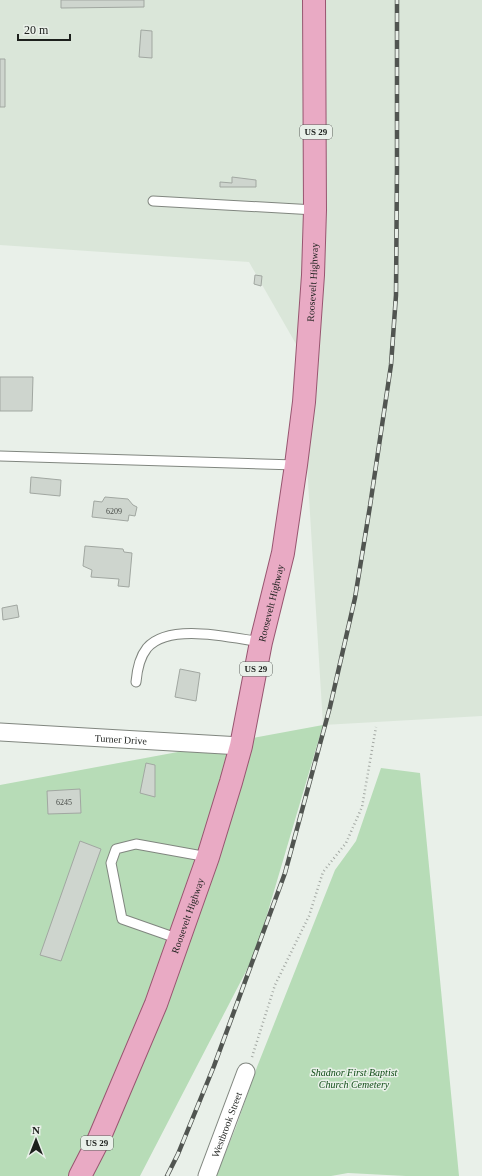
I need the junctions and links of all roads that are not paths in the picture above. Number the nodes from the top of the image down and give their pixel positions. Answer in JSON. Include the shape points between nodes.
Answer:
{"nodes":[{"id":1,"x":314,"y":0,"type":"edge"},
{"id":2,"x":154,"y":201,"type":"dead end"},
{"id":3,"x":316,"y":210,"type":"junction"},
{"id":4,"x":0,"y":456,"type":"edge"},
{"id":5,"x":296,"y":465,"type":"junction"},
{"id":6,"x":261,"y":642,"type":"junction"},
{"id":7,"x":136,"y":682,"type":"dead end"},
{"id":8,"x":0,"y":732,"type":"edge"},
{"id":9,"x":241,"y":746,"type":"junction"},
{"id":10,"x":208,"y":857,"type":"junction"},
{"id":11,"x":180,"y":940,"type":"junction"},
{"id":12,"x":246,"y":1072,"type":"road end"},
{"id":13,"x":80,"y":1176,"type":"edge"},
{"id":14,"x":207,"y":1176,"type":"edge"}],
"edges":[{"from":1,"to":3,"type":"main road","name":"Roosevelt Highway","number":"US 29"},
{"from":2,"to":3,"type":"lane"},
{"from":3,"to":5,"type":"main road","name":"Roosevelt Highway","number":"US 29","via":[[304,394]]},
{"from":4,"to":5,"type":"lane"},
{"from":5,"to":6,"type":"main road","name":"Roosevelt Highway","number":"US 29","via":[[283,553]]},
{"from":6,"to":7,"type":"lane","via":[[200,633],[161,638],[147,647],[138,665]]},
{"from":6,"to":9,"type":"main road","name":"Roosevelt Highway","number":"US 29"},
{"from":8,"to":9,"type":"street","name":"Turner Drive"},
{"from":9,"to":10,"type":"main road","name":"Roosevelt Highway","number":"US 29"},
{"from":10,"to":11,"type":"main road","name":"Roosevelt Highway","number":"US 29"},
{"from":10,"to":11,"type":"lane","via":[[136,844],[116,849],[111,863],[122,919]]},
{"from":11,"to":13,"type":"main road","name":"Roosevelt Highway","number":"US 29","via":[[136,1054]]},
{"from":12,"to":14,"type":"street","name":"Westbrook Street"}]}
